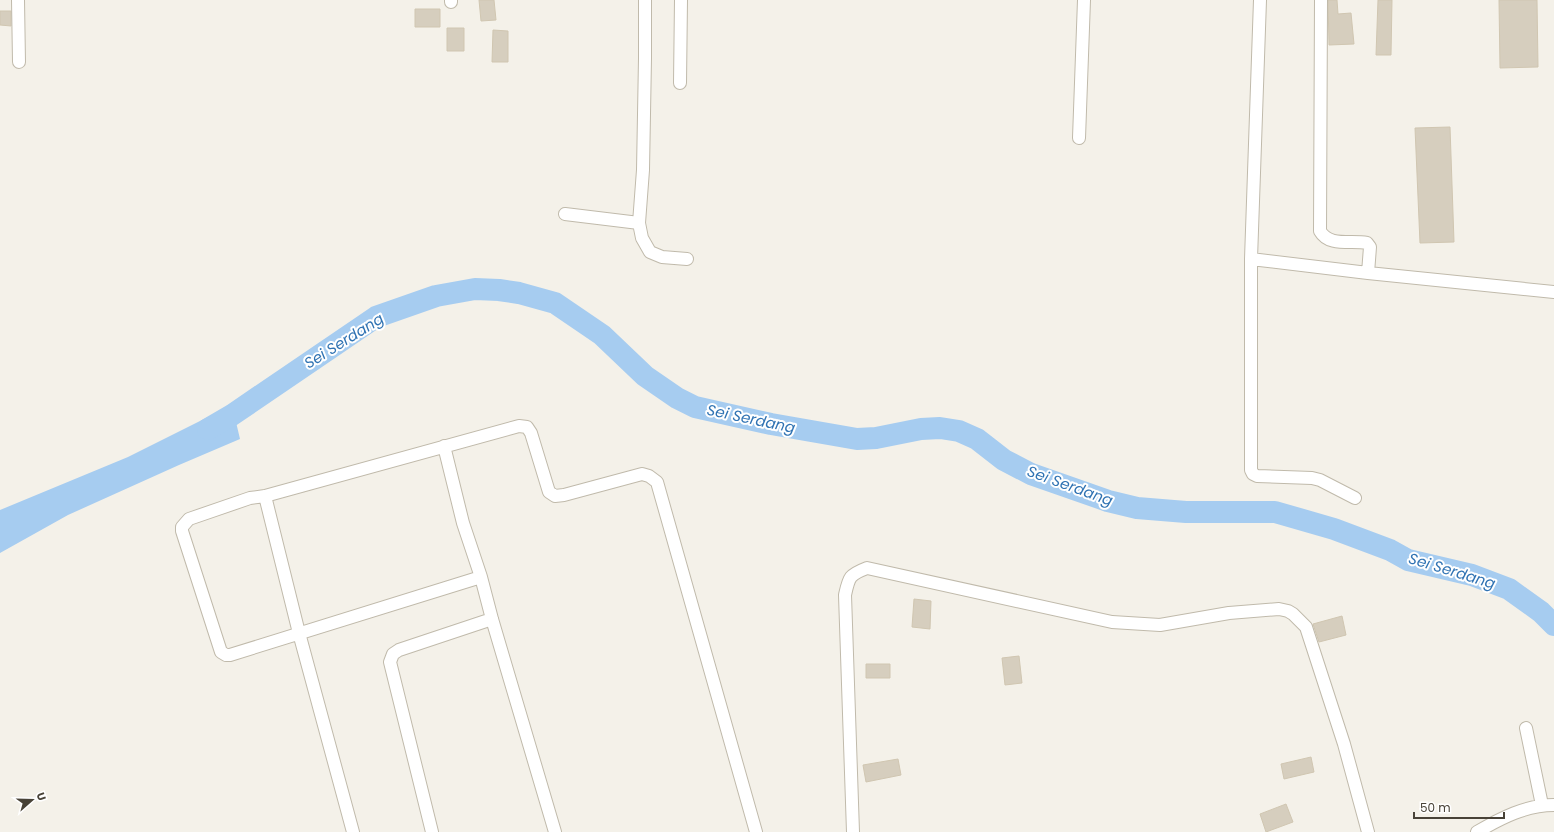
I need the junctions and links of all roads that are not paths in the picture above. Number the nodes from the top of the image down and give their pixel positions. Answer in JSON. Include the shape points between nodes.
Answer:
{"nodes":[{"id":1,"x":18,"y":0,"type":"edge"},
{"id":2,"x":645,"y":0,"type":"edge"},
{"id":3,"x":681,"y":0,"type":"edge"},
{"id":4,"x":1084,"y":0,"type":"edge"},
{"id":5,"x":1260,"y":0,"type":"edge"},
{"id":6,"x":1321,"y":0,"type":"edge"},
{"id":7,"x":19,"y":62,"type":"dead end"},
{"id":8,"x":680,"y":83,"type":"dead end"},
{"id":9,"x":1079,"y":138,"type":"dead end"},
{"id":10,"x":565,"y":214,"type":"dead end"},
{"id":11,"x":639,"y":223,"type":"junction"},
{"id":12,"x":687,"y":259,"type":"dead end"},
{"id":13,"x":1252,"y":259,"type":"junction"},
{"id":14,"x":1368,"y":270,"type":"junction"},
{"id":15,"x":1554,"y":292,"type":"edge"},
{"id":16,"x":444,"y":446,"type":"junction"},
{"id":17,"x":265,"y":496,"type":"junction"},
{"id":18,"x":1355,"y":498,"type":"dead end"},
{"id":19,"x":480,"y":577,"type":"junction"},
{"id":20,"x":492,"y":619,"type":"junction"},
{"id":21,"x":299,"y":633,"type":"junction"},
{"id":22,"x":1526,"y":728,"type":"dead end"},
{"id":23,"x":1542,"y":805,"type":"junction"},
{"id":24,"x":1554,"y":805,"type":"edge"},
{"id":25,"x":353,"y":832,"type":"edge"},
{"id":26,"x":432,"y":832,"type":"edge"},
{"id":27,"x":555,"y":832,"type":"edge"},
{"id":28,"x":756,"y":832,"type":"edge"},
{"id":29,"x":852,"y":832,"type":"edge"},
{"id":30,"x":1368,"y":832,"type":"edge"},
{"id":31,"x":1477,"y":832,"type":"edge"}],
"edges":[{"from":1,"to":7,"type":"street"},
{"from":2,"to":11,"type":"street","via":[[644,146]]},
{"from":3,"to":8,"type":"street"},
{"from":4,"to":9,"type":"street"},
{"from":5,"to":13,"type":"street"},
{"from":6,"to":14,"type":"street","via":[[1320,231],[1330,241],[1365,243],[1370,247]]},
{"from":10,"to":11,"type":"street"},
{"from":11,"to":12,"type":"street","via":[[642,238],[650,252]]},
{"from":13,"to":14,"type":"street"},
{"from":13,"to":18,"type":"street","via":[[1251,470],[1257,476],[1320,480]]},
{"from":14,"to":15,"type":"street"},
{"from":16,"to":17,"type":"street"},
{"from":16,"to":19,"type":"street","via":[[463,524]]},
{"from":16,"to":28,"type":"street","via":[[524,426],[531,433],[549,492],[555,496],[642,474],[657,482]]},
{"from":17,"to":21,"type":"street"},
{"from":17,"to":21,"type":"street","via":[[250,498],[189,519],[182,531],[222,653],[230,655]]},
{"from":19,"to":20,"type":"street"},
{"from":19,"to":21,"type":"street"},
{"from":20,"to":26,"type":"street","via":[[392,654],[390,662]]},
{"from":20,"to":27,"type":"street"},
{"from":21,"to":25,"type":"street"},
{"from":22,"to":23,"type":"street"},
{"from":23,"to":24,"type":"street"},
{"from":23,"to":31,"type":"street","via":[[1507,816]]},
{"from":29,"to":30,"type":"street","via":[[845,595],[848,580],[854,573],[867,568],[1112,622],[1160,625],[1229,613],[1280,609],[1288,611],[1306,627],[1344,744]]}]}
